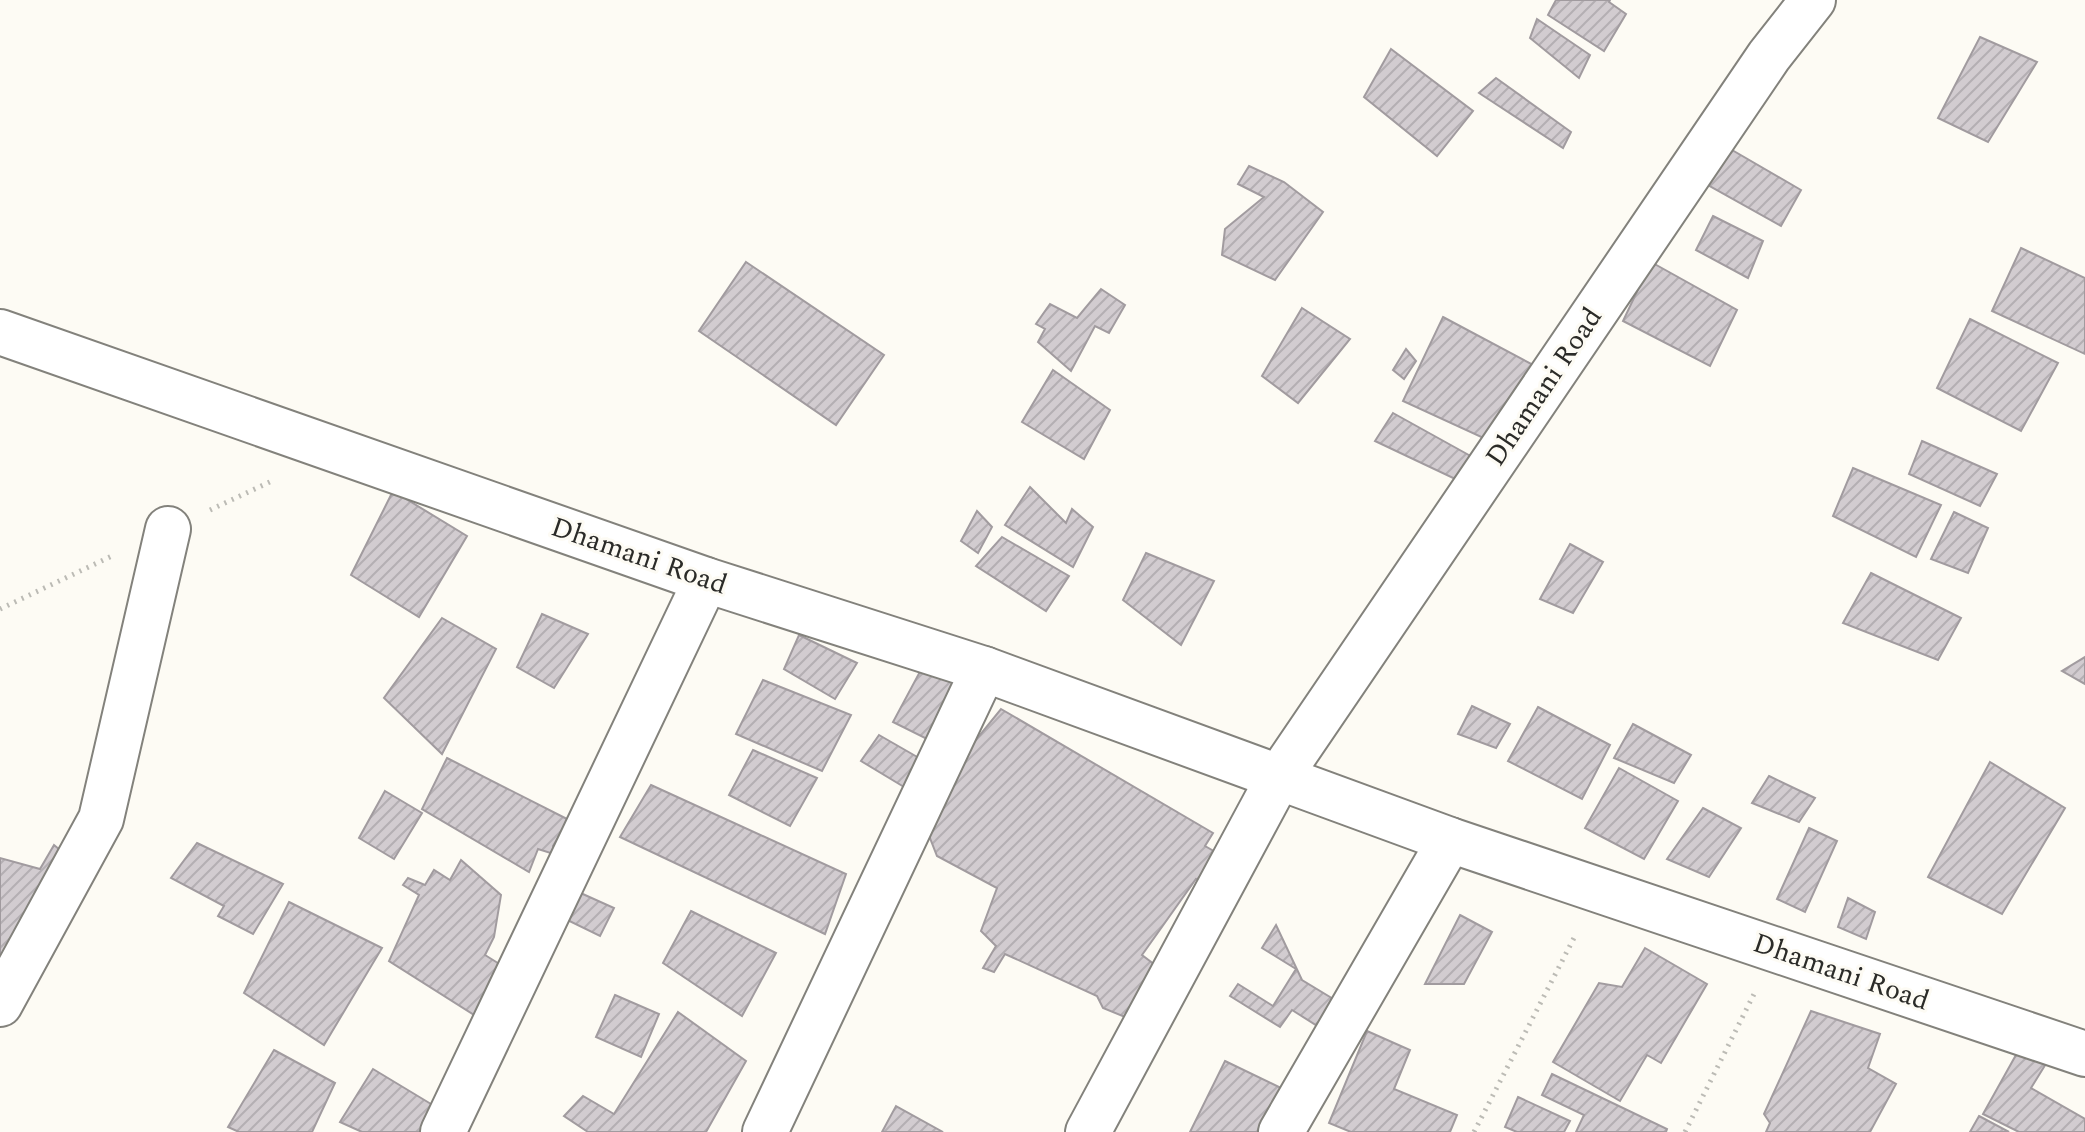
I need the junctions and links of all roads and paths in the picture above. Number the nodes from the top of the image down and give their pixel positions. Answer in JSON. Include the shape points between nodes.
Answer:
{"nodes":[{"id":1,"x":1814,"y":0,"type":"edge"},
{"id":2,"x":0,"y":332,"type":"edge"},
{"id":3,"x":168,"y":529,"type":"dead end"},
{"id":4,"x":706,"y":580,"type":"junction"},
{"id":5,"x":984,"y":669,"type":"junction"},
{"id":6,"x":1279,"y":777,"type":"junction"},
{"id":7,"x":1450,"y":840,"type":"junction"},
{"id":8,"x":1598,"y":890,"type":"junction"},
{"id":9,"x":1776,"y":950,"type":"junction"},
{"id":10,"x":0,"y":1004,"type":"edge"},
{"id":11,"x":2085,"y":1054,"type":"edge"},
{"id":12,"x":443,"y":1132,"type":"edge"},
{"id":13,"x":765,"y":1132,"type":"edge"},
{"id":14,"x":1088,"y":1132,"type":"edge"},
{"id":15,"x":1281,"y":1132,"type":"edge"},
{"id":16,"x":1474,"y":1132,"type":"edge"},
{"id":17,"x":1685,"y":1132,"type":"edge"}],
"edges":[{"from":1,"to":6,"type":"main road","name":"Dhamani Road","via":[[1769,56]]},
{"from":2,"to":4,"type":"main road","name":"Dhamani Road"},
{"from":3,"to":10,"type":"main road","via":[[101,819]]},
{"from":4,"to":5,"type":"main road","name":"Dhamani Road"},
{"from":4,"to":12,"type":"main road"},
{"from":5,"to":6,"type":"main road","name":"Dhamani Road"},
{"from":5,"to":13,"type":"main road"},
{"from":6,"to":7,"type":"main road","name":"Dhamani Road"},
{"from":6,"to":14,"type":"main road"},
{"from":7,"to":8,"type":"main road","name":"Dhamani Road"},
{"from":7,"to":15,"type":"main road"},
{"from":8,"to":9,"type":"main road","name":"Dhamani Road"},
{"from":8,"to":16,"type":"path"},
{"from":9,"to":11,"type":"main road","name":"Dhamani Road"},
{"from":9,"to":17,"type":"path"}]}
